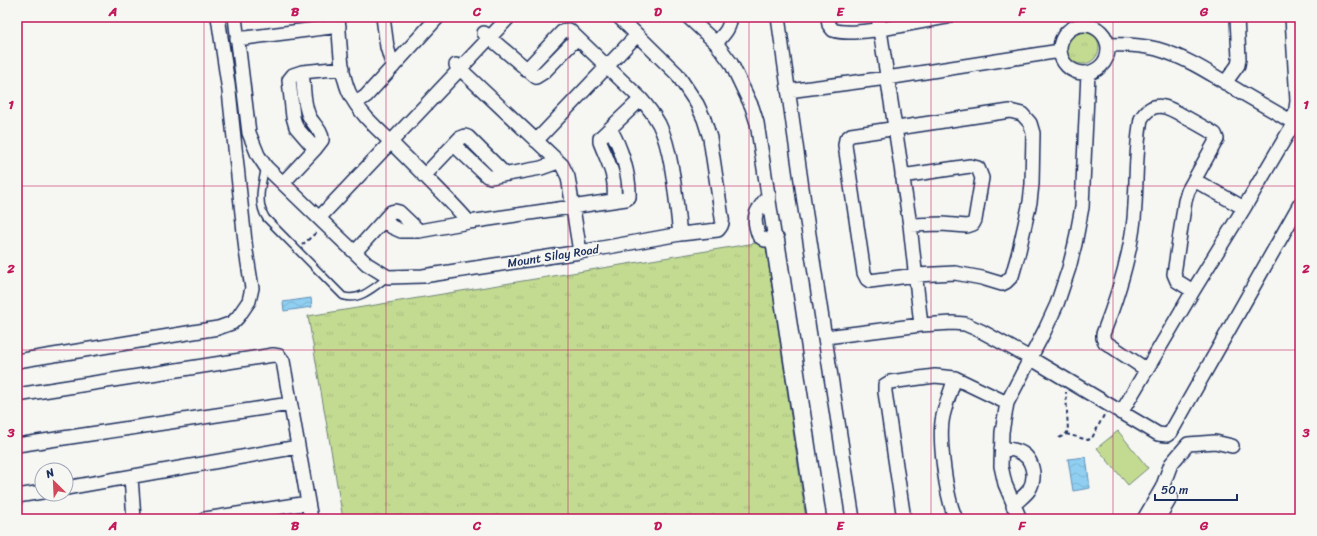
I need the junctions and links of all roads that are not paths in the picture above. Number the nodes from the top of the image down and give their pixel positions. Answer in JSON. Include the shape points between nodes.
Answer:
{"nodes":[{"id":1,"x":218,"y":17,"type":"edge"},
{"id":2,"x":235,"y":17,"type":"edge"},
{"id":3,"x":383,"y":17,"type":"edge"},
{"id":4,"x":499,"y":17,"type":"edge"},
{"id":5,"x":509,"y":17,"type":"edge"},
{"id":6,"x":619,"y":17,"type":"edge"},
{"id":7,"x":688,"y":17,"type":"edge"},
{"id":8,"x":730,"y":17,"type":"edge"},
{"id":9,"x":778,"y":17,"type":"edge"},
{"id":10,"x":828,"y":17,"type":"edge"},
{"id":11,"x":1237,"y":17,"type":"edge"},
{"id":12,"x":1292,"y":17,"type":"edge"},
{"id":13,"x":938,"y":18,"type":"edge"},
{"id":14,"x":432,"y":20,"type":"edge"},
{"id":15,"x":338,"y":21,"type":"edge"},
{"id":16,"x":1083,"y":21,"type":"edge"},
{"id":17,"x":879,"y":23,"type":"edge"},
{"id":18,"x":487,"y":35,"type":"junction"},
{"id":19,"x":638,"y":35,"type":"junction"},
{"id":20,"x":237,"y":38,"type":"junction"},
{"id":21,"x":716,"y":43,"type":"junction"},
{"id":22,"x":1108,"y":45,"type":"junction"},
{"id":23,"x":1060,"y":51,"type":"junction"},
{"id":24,"x":608,"y":66,"type":"junction"},
{"id":25,"x":393,"y":67,"type":"junction"},
{"id":26,"x":458,"y":67,"type":"junction"},
{"id":27,"x":343,"y":68,"type":"junction"},
{"id":28,"x":1088,"y":73,"type":"junction"},
{"id":29,"x":887,"y":78,"type":"junction"},
{"id":30,"x":1225,"y":83,"type":"junction"},
{"id":31,"x":788,"y":91,"type":"junction"},
{"id":32,"x":641,"y":99,"type":"junction"},
{"id":33,"x":356,"y":103,"type":"junction"},
{"id":34,"x":1297,"y":125,"type":"edge"},
{"id":35,"x":894,"y":128,"type":"junction"},
{"id":36,"x":389,"y":141,"type":"junction"},
{"id":37,"x":536,"y":141,"type":"junction"},
{"id":38,"x":558,"y":162,"type":"junction"},
{"id":39,"x":266,"y":167,"type":"junction"},
{"id":40,"x":424,"y":176,"type":"junction"},
{"id":41,"x":902,"y":176,"type":"junction"},
{"id":42,"x":1194,"y":180,"type":"junction"},
{"id":43,"x":283,"y":183,"type":"junction"},
{"id":44,"x":769,"y":195,"type":"junction"},
{"id":45,"x":1300,"y":204,"type":"edge"},
{"id":46,"x":572,"y":206,"type":"junction"},
{"id":47,"x":1244,"y":208,"type":"junction"},
{"id":48,"x":319,"y":219,"type":"junction"},
{"id":49,"x":469,"y":222,"type":"junction"},
{"id":50,"x":910,"y":225,"type":"junction"},
{"id":51,"x":680,"y":234,"type":"junction"},
{"id":52,"x":775,"y":240,"type":"junction"},
{"id":53,"x":355,"y":252,"type":"junction"},
{"id":54,"x":580,"y":252,"type":"junction"},
{"id":55,"x":916,"y":275,"type":"junction"},
{"id":56,"x":388,"y":277,"type":"junction"},
{"id":57,"x":1193,"y":291,"type":"junction"},
{"id":58,"x":921,"y":325,"type":"junction"},
{"id":59,"x":826,"y":337,"type":"junction"},
{"id":60,"x":1030,"y":358,"type":"junction"},
{"id":61,"x":17,"y":361,"type":"edge"},
{"id":62,"x":1147,"y":370,"type":"junction"},
{"id":63,"x":955,"y":378,"type":"junction"},
{"id":64,"x":17,"y":394,"type":"edge"},
{"id":65,"x":1007,"y":403,"type":"junction"},
{"id":66,"x":290,"y":404,"type":"junction"},
{"id":67,"x":1121,"y":413,"type":"junction"},
{"id":68,"x":17,"y":445,"type":"edge"},
{"id":69,"x":1232,"y":446,"type":"dead end"},
{"id":70,"x":298,"y":447,"type":"junction"},
{"id":71,"x":1001,"y":449,"type":"junction"},
{"id":72,"x":131,"y":477,"type":"junction"},
{"id":73,"x":74,"y":487,"type":"edge"},
{"id":74,"x":34,"y":493,"type":"edge"},
{"id":75,"x":17,"y":496,"type":"edge"},
{"id":76,"x":1171,"y":497,"type":"dead end"},
{"id":77,"x":308,"y":503,"type":"junction"},
{"id":78,"x":1013,"y":506,"type":"junction"},
{"id":79,"x":253,"y":515,"type":"edge"},
{"id":80,"x":134,"y":519,"type":"edge"},
{"id":81,"x":206,"y":519,"type":"edge"},
{"id":82,"x":311,"y":519,"type":"edge"},
{"id":83,"x":817,"y":519,"type":"edge"},
{"id":84,"x":853,"y":519,"type":"edge"},
{"id":85,"x":904,"y":519,"type":"edge"},
{"id":86,"x":956,"y":519,"type":"edge"},
{"id":87,"x":1020,"y":519,"type":"edge"},
{"id":88,"x":1144,"y":519,"type":"edge"},
{"id":89,"x":1158,"y":519,"type":"edge"}],
"edges":[{"from":1,"to":61,"type":"street","via":[[252,288],[249,301],[232,323],[218,328]]},
{"from":2,"to":20,"type":"street"},
{"from":3,"to":25,"type":"street","via":[[386,47]]},
{"from":4,"to":18,"type":"street"},
{"from":5,"to":18,"type":"street"},
{"from":6,"to":19,"type":"street"},
{"from":7,"to":21,"type":"street"},
{"from":8,"to":21,"type":"street","via":[[728,28]]},
{"from":9,"to":31,"type":"street"},
{"from":10,"to":17,"type":"street","via":[[833,30],[844,33]]},
{"from":11,"to":30,"type":"street","via":[[1238,65]]},
{"from":12,"to":34,"type":"street"},
{"from":13,"to":17,"type":"street"},
{"from":14,"to":25,"type":"street"},
{"from":15,"to":20,"type":"street"},
{"from":15,"to":27,"type":"street"},
{"from":16,"to":22,"type":"street","via":[[1100,30]]},
{"from":16,"to":23,"type":"street","via":[[1064,35]]},
{"from":17,"to":29,"type":"street"},
{"from":18,"to":24,"type":"street","via":[[534,77],[539,76],[577,38]]},
{"from":18,"to":26,"type":"street"},
{"from":19,"to":24,"type":"street"},
{"from":19,"to":51,"type":"street","name":"Mount Silay Road","via":[[680,78],[694,98],[710,138],[723,223],[718,230]]},
{"from":20,"to":39,"type":"street","via":[[249,133],[253,146]]},
{"from":21,"to":44,"type":"street","via":[[732,63],[752,107]]},
{"from":22,"to":28,"type":"street","via":[[1106,60]]},
{"from":22,"to":30,"type":"street","via":[[1133,44],[1156,49],[1187,61]]},
{"from":23,"to":28,"type":"street","via":[[1064,64],[1069,68]]},
{"from":23,"to":29,"type":"street"},
{"from":24,"to":32,"type":"street"},
{"from":24,"to":37,"type":"street"},
{"from":25,"to":33,"type":"street"},
{"from":26,"to":36,"type":"street"},
{"from":26,"to":37,"type":"street"},
{"from":27,"to":33,"type":"street","via":[[349,92]]},
{"from":27,"to":43,"type":"street","via":[[302,72],[293,75],[289,80],[296,127],[315,149]]},
{"from":28,"to":60,"type":"street","via":[[1082,207],[1075,244],[1057,304]]},
{"from":29,"to":31,"type":"street"},
{"from":29,"to":35,"type":"street"},
{"from":30,"to":34,"type":"street"},
{"from":31,"to":59,"type":"street"},
{"from":32,"to":46,"type":"street","via":[[600,138],[614,178],[614,200]]},
{"from":32,"to":51,"type":"street","via":[[652,111],[664,136]]},
{"from":33,"to":36,"type":"street","via":[[361,112]]},
{"from":34,"to":47,"type":"street"},
{"from":35,"to":41,"type":"street"},
{"from":35,"to":55,"type":"street","via":[[851,135],[846,139],[864,273],[870,280]]},
{"from":35,"to":55,"type":"street","via":[[1010,111],[1022,114],[1030,123],[1033,133],[1030,202],[1012,276],[1002,284],[955,273]]},
{"from":36,"to":40,"type":"street"},
{"from":36,"to":48,"type":"street"},
{"from":37,"to":38,"type":"street"},
{"from":38,"to":40,"type":"street","via":[[541,168],[505,174],[465,136],[460,138]]},
{"from":38,"to":46,"type":"street","via":[[568,177]]},
{"from":39,"to":43,"type":"street"},
{"from":39,"to":56,"type":"lane","via":[[260,200],[266,218],[343,296],[358,296]]},
{"from":40,"to":49,"type":"street"},
{"from":41,"to":50,"type":"street"},
{"from":41,"to":50,"type":"street","via":[[970,166],[978,168],[982,178],[975,220],[972,224]]},
{"from":42,"to":47,"type":"street"},
{"from":42,"to":57,"type":"street","via":[[1188,191],[1174,274],[1177,281]]},
{"from":42,"to":62,"type":"street","via":[[1215,144],[1215,134],[1173,109],[1156,106],[1150,108],[1141,119],[1134,220],[1123,270],[1103,338],[1105,342]]},
{"from":43,"to":48,"type":"street"},
{"from":44,"to":52,"type":"street"},
{"from":44,"to":52,"type":"street","via":[[754,217],[759,236],[765,240]]},
{"from":45,"to":67,"type":"street","via":[[1170,432],[1167,435],[1158,434]]},
{"from":46,"to":49,"type":"street"},
{"from":46,"to":54,"type":"street"},
{"from":47,"to":57,"type":"street"},
{"from":48,"to":53,"type":"street"},
{"from":49,"to":53,"type":"street","via":[[419,231],[397,211],[391,212]]},
{"from":50,"to":55,"type":"street"},
{"from":51,"to":54,"type":"street","name":"Mount Silay Road"},
{"from":52,"to":83,"type":"street"},
{"from":53,"to":56,"type":"street"},
{"from":54,"to":56,"type":"street","name":"Mount Silay Road","via":[[422,276]]},
{"from":55,"to":58,"type":"street"},
{"from":57,"to":62,"type":"street"},
{"from":58,"to":59,"type":"street"},
{"from":58,"to":60,"type":"street","via":[[965,324]]},
{"from":59,"to":84,"type":"street"},
{"from":60,"to":65,"type":"street"},
{"from":60,"to":67,"type":"street"},
{"from":62,"to":67,"type":"street"},
{"from":63,"to":65,"type":"street"},
{"from":63,"to":85,"type":"street","via":[[935,376],[890,382],[885,385]]},
{"from":63,"to":86,"type":"street","via":[[943,417],[941,437],[946,482]]},
{"from":64,"to":66,"type":"street","via":[[273,355],[279,356],[283,361]]},
{"from":65,"to":71,"type":"street"},
{"from":66,"to":68,"type":"street"},
{"from":66,"to":70,"type":"street"},
{"from":69,"to":88,"type":"street","via":[[1215,442],[1188,444],[1170,464],[1162,488]]},
{"from":70,"to":72,"type":"street"},
{"from":70,"to":77,"type":"street"},
{"from":71,"to":78,"type":"street","via":[[1001,466]]},
{"from":71,"to":78,"type":"street","via":[[1018,451],[1027,457],[1032,465],[1032,485]]},
{"from":72,"to":73,"type":"street"},
{"from":72,"to":80,"type":"street"},
{"from":74,"to":75,"type":"street"},
{"from":76,"to":89,"type":"street"},
{"from":77,"to":79,"type":"street"},
{"from":77,"to":82,"type":"street"},
{"from":78,"to":87,"type":"street"},
{"from":79,"to":81,"type":"street"}]}
